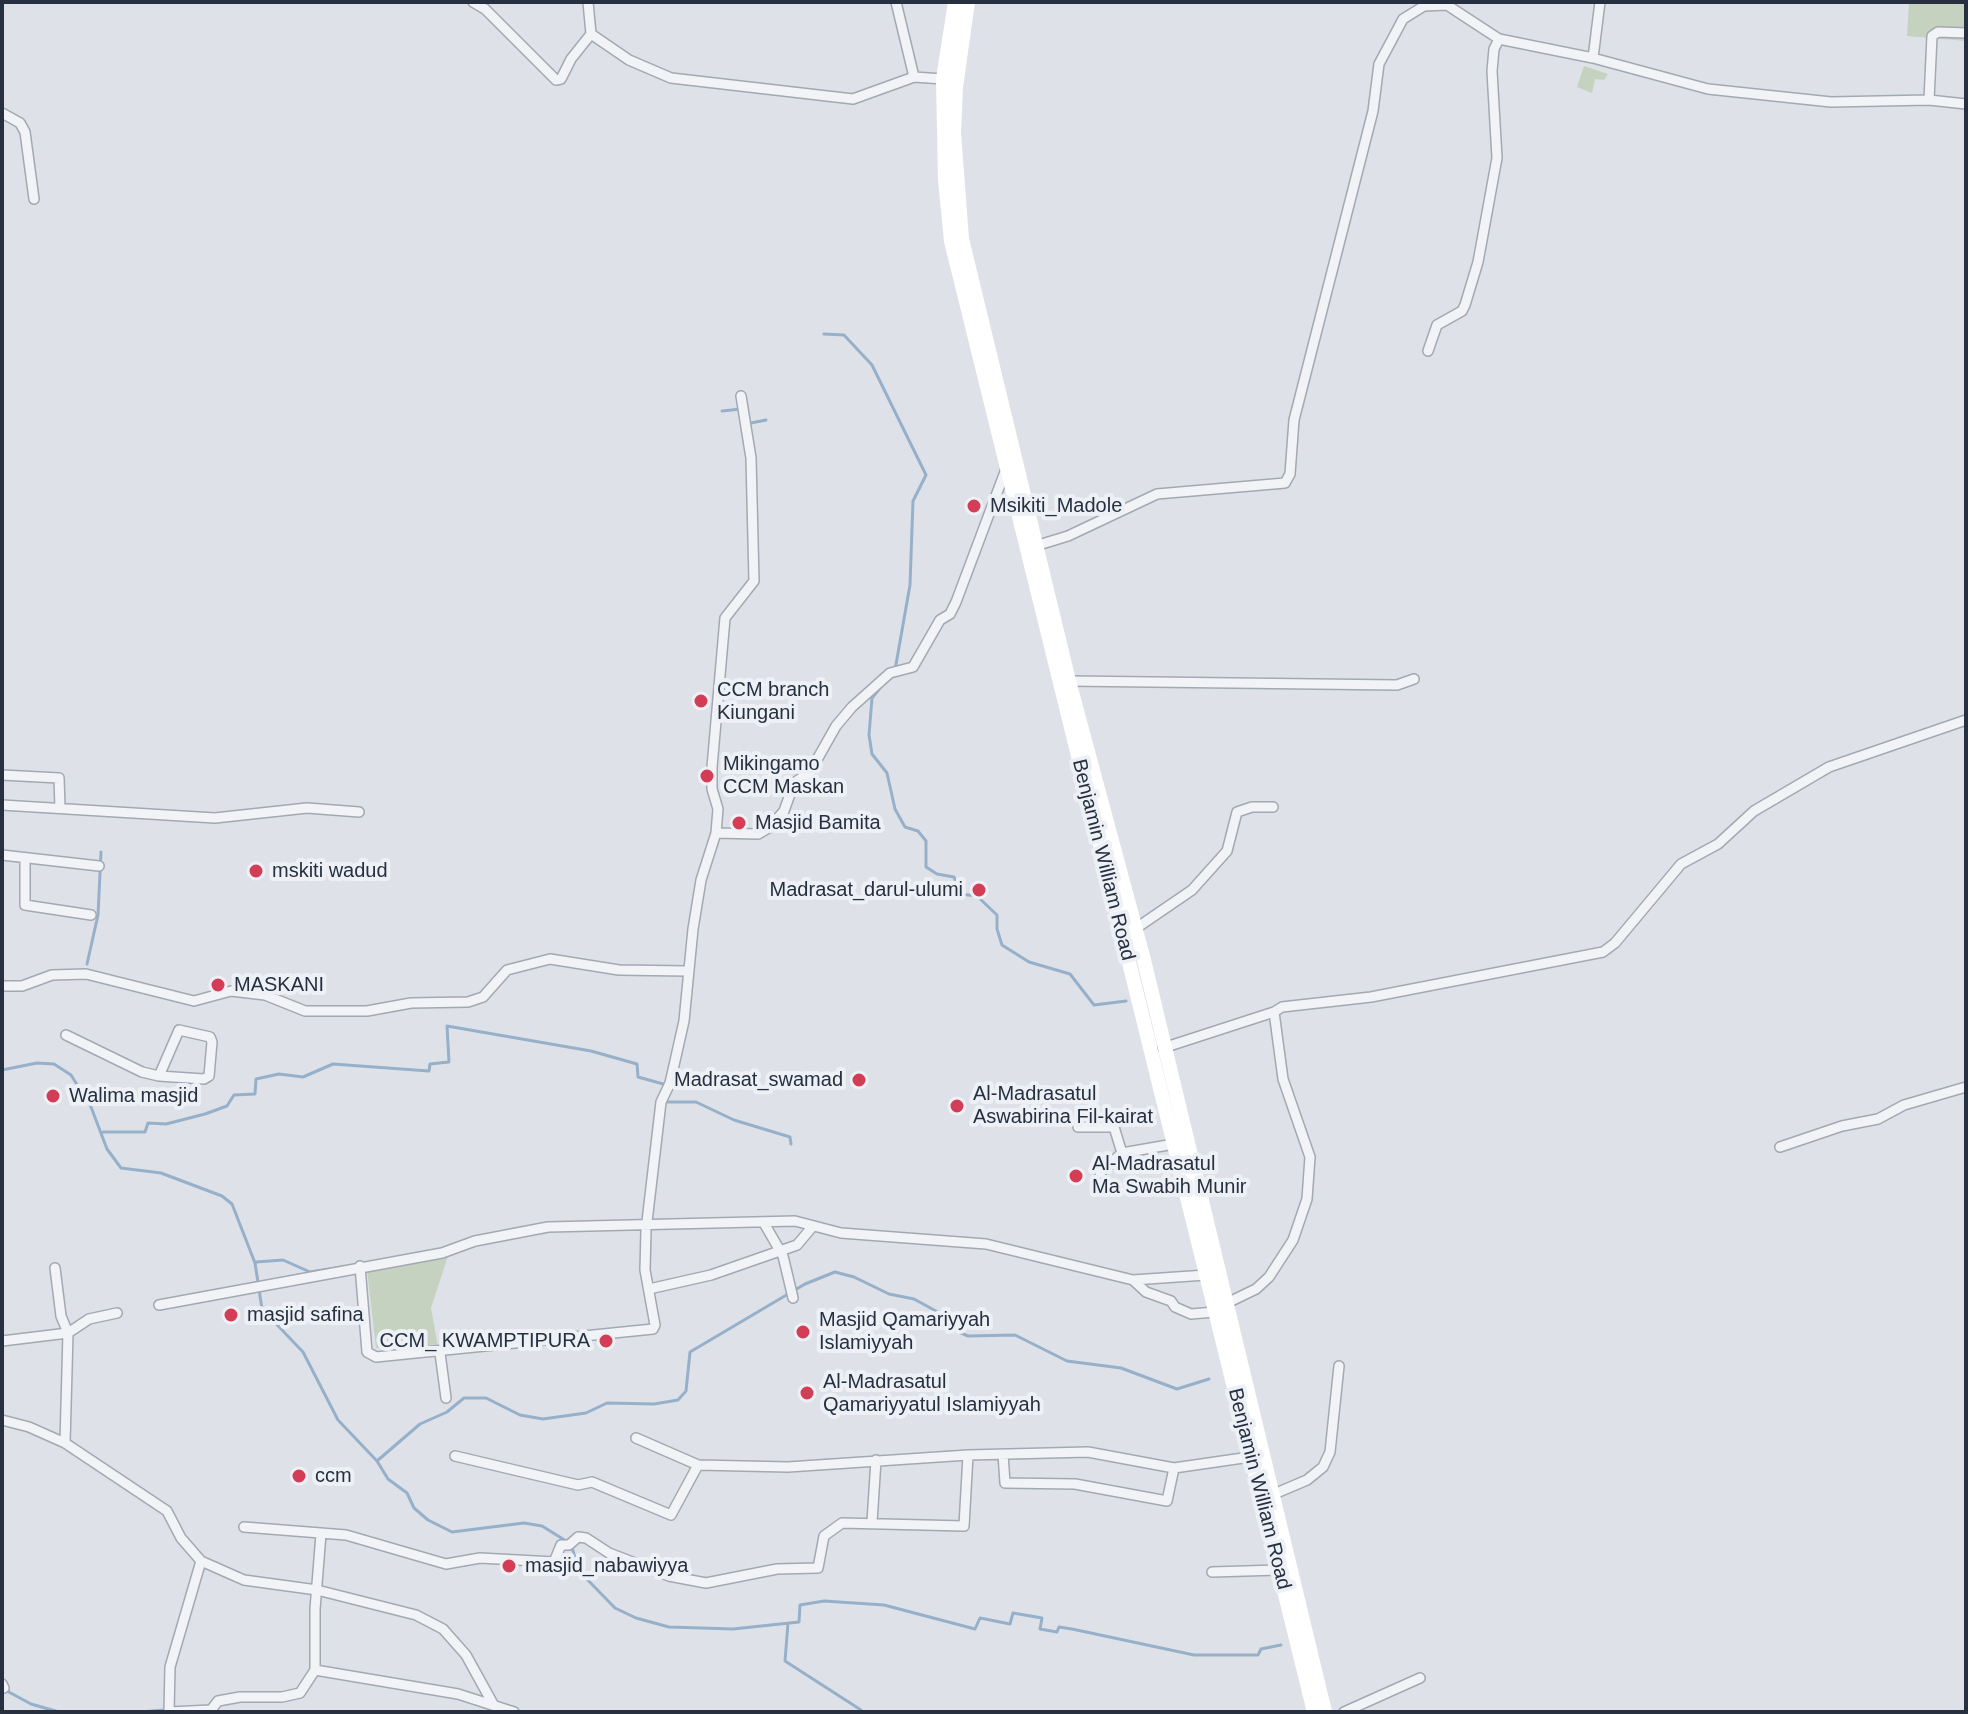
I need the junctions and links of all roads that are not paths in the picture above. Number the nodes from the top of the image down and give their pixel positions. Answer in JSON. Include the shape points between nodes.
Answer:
{"nodes":[{"id":1,"x":473,"y":2,"type":"edge"},
{"id":2,"x":588,"y":2,"type":"edge"},
{"id":3,"x":896,"y":2,"type":"edge"},
{"id":4,"x":955,"y":2,"type":"edge"},
{"id":5,"x":968,"y":2,"type":"edge"},
{"id":6,"x":1600,"y":2,"type":"edge"},
{"id":7,"x":1966,"y":33,"type":"edge"},
{"id":8,"x":591,"y":34,"type":"junction"},
{"id":9,"x":1499,"y":39,"type":"junction"},
{"id":10,"x":1593,"y":58,"type":"junction"},
{"id":11,"x":914,"y":77,"type":"junction"},
{"id":12,"x":943,"y":79,"type":"junction"},
{"id":13,"x":1929,"y":100,"type":"junction"},
{"id":14,"x":1966,"y":104,"type":"edge"},
{"id":15,"x":2,"y":113,"type":"edge"},
{"id":16,"x":34,"y":199,"type":"dead end"},
{"id":17,"x":1428,"y":351,"type":"dead end"},
{"id":18,"x":741,"y":396,"type":"dead end"},
{"id":19,"x":1006,"y":469,"type":"junction"},
{"id":20,"x":1030,"y":547,"type":"junction"},
{"id":21,"x":1414,"y":679,"type":"dead end"},
{"id":22,"x":1069,"y":681,"type":"junction"},
{"id":23,"x":1966,"y":720,"type":"edge"},
{"id":24,"x":2,"y":775,"type":"edge"},
{"id":25,"x":2,"y":805,"type":"edge"},
{"id":26,"x":1273,"y":807,"type":"dead end"},
{"id":27,"x":60,"y":808,"type":"junction"},
{"id":28,"x":359,"y":812,"type":"dead end"},
{"id":29,"x":716,"y":833,"type":"junction"},
{"id":30,"x":2,"y":855,"type":"edge"},
{"id":31,"x":25,"y":859,"type":"junction"},
{"id":32,"x":99,"y":866,"type":"dead end"},
{"id":33,"x":91,"y":915,"type":"dead end"},
{"id":34,"x":1135,"y":929,"type":"junction"},
{"id":35,"x":687,"y":971,"type":"junction"},
{"id":36,"x":2,"y":986,"type":"edge"},
{"id":37,"x":1274,"y":1012,"type":"junction"},
{"id":38,"x":66,"y":1035,"type":"dead end"},
{"id":39,"x":1157,"y":1049,"type":"junction"},
{"id":40,"x":159,"y":1076,"type":"junction"},
{"id":41,"x":1966,"y":1087,"type":"edge"},
{"id":42,"x":1078,"y":1127,"type":"dead end"},
{"id":43,"x":1174,"y":1144,"type":"junction"},
{"id":44,"x":1780,"y":1147,"type":"dead end"},
{"id":45,"x":1122,"y":1153,"type":"junction"},
{"id":46,"x":1100,"y":1173,"type":"dead end"},
{"id":47,"x":764,"y":1223,"type":"junction"},
{"id":48,"x":647,"y":1225,"type":"junction"},
{"id":49,"x":813,"y":1226,"type":"junction"},
{"id":50,"x":778,"y":1249,"type":"junction"},
{"id":51,"x":360,"y":1266,"type":"junction"},
{"id":52,"x":55,"y":1268,"type":"dead end"},
{"id":53,"x":1206,"y":1275,"type":"junction"},
{"id":54,"x":1133,"y":1280,"type":"junction"},
{"id":55,"x":649,"y":1289,"type":"junction"},
{"id":56,"x":793,"y":1298,"type":"dead end"},
{"id":57,"x":159,"y":1305,"type":"dead end"},
{"id":58,"x":1220,"y":1308,"type":"junction"},
{"id":59,"x":117,"y":1313,"type":"dead end"},
{"id":60,"x":68,"y":1333,"type":"junction"},
{"id":61,"x":2,"y":1341,"type":"edge"},
{"id":62,"x":440,"y":1353,"type":"junction"},
{"id":63,"x":1339,"y":1366,"type":"dead end"},
{"id":64,"x":446,"y":1398,"type":"dead end"},
{"id":65,"x":2,"y":1420,"type":"edge"},
{"id":66,"x":636,"y":1438,"type":"dead end"},
{"id":67,"x":65,"y":1443,"type":"junction"},
{"id":68,"x":1003,"y":1454,"type":"junction"},
{"id":69,"x":968,"y":1455,"type":"junction"},
{"id":70,"x":455,"y":1456,"type":"dead end"},
{"id":71,"x":1250,"y":1457,"type":"junction"},
{"id":72,"x":876,"y":1460,"type":"junction"},
{"id":73,"x":698,"y":1465,"type":"junction"},
{"id":74,"x":1174,"y":1468,"type":"junction"},
{"id":75,"x":1274,"y":1494,"type":"junction"},
{"id":76,"x":872,"y":1522,"type":"junction"},
{"id":77,"x":244,"y":1527,"type":"dead end"},
{"id":78,"x":321,"y":1534,"type":"junction"},
{"id":79,"x":201,"y":1561,"type":"junction"},
{"id":80,"x":1278,"y":1570,"type":"junction"},
{"id":81,"x":1212,"y":1572,"type":"dead end"},
{"id":82,"x":317,"y":1590,"type":"junction"},
{"id":83,"x":315,"y":1670,"type":"junction"},
{"id":84,"x":1420,"y":1678,"type":"dead end"},
{"id":85,"x":493,"y":1704,"type":"junction"},
{"id":86,"x":211,"y":1711,"type":"edge"},
{"id":87,"x":169,"y":1712,"type":"edge"},
{"id":88,"x":514,"y":1712,"type":"edge"},
{"id":89,"x":1314,"y":1712,"type":"edge"},
{"id":90,"x":1325,"y":1712,"type":"edge"},
{"id":91,"x":1344,"y":1712,"type":"edge"}],
"edges":[{"from":1,"to":8,"type":"street","via":[[556,80]]},
{"from":2,"to":8,"type":"street"},
{"from":3,"to":11,"type":"street"},
{"from":4,"to":12,"type":"main road","name":"Benjamin William Road"},
{"from":5,"to":20,"type":"main road","name":"Benjamin William Road","via":[[954,133],[962,239]]},
{"from":6,"to":10,"type":"street"},
{"from":7,"to":13,"type":"street","via":[[1932,36]]},
{"from":8,"to":11,"type":"street","via":[[629,60],[671,78],[853,99]]},
{"from":9,"to":10,"type":"street"},
{"from":9,"to":17,"type":"street","via":[[1492,71],[1497,158],[1478,262],[1465,305],[1437,325]]},
{"from":9,"to":20,"type":"street","via":[[1447,5],[1424,6],[1403,19],[1379,64],[1373,111],[1294,420],[1285,483],[1157,494],[1068,536]]},
{"from":10,"to":13,"type":"street","via":[[1708,89],[1831,102]]},
{"from":11,"to":12,"type":"street"},
{"from":12,"to":19,"type":"main road","name":"Benjamin William Road","via":[[951,241]]},
{"from":13,"to":14,"type":"street"},
{"from":15,"to":16,"type":"street","via":[[25,132]]},
{"from":18,"to":29,"type":"street","via":[[751,458],[754,581],[725,618],[712,767]]},
{"from":19,"to":20,"type":"main road","name":"Benjamin William Road"},
{"from":19,"to":29,"type":"street","via":[[950,614],[940,620],[913,667],[894,672],[836,726],[770,827],[758,834]]},
{"from":20,"to":22,"type":"main road","name":"Benjamin William Road"},
{"from":20,"to":39,"type":"main road","name":"Benjamin William Road"},
{"from":21,"to":22,"type":"street","via":[[1397,685]]},
{"from":22,"to":34,"type":"main road","name":"Benjamin William Road"},
{"from":23,"to":37,"type":"street","via":[[1829,767],[1754,811],[1718,844],[1681,864],[1603,952]]},
{"from":24,"to":27,"type":"street","via":[[59,778]]},
{"from":25,"to":27,"type":"street"},
{"from":26,"to":34,"type":"street","via":[[1237,812],[1227,851],[1192,890]]},
{"from":27,"to":28,"type":"street","via":[[215,818],[307,808]]},
{"from":29,"to":35,"type":"street","via":[[701,880]]},
{"from":30,"to":31,"type":"street"},
{"from":31,"to":32,"type":"street"},
{"from":31,"to":33,"type":"street","via":[[25,905]]},
{"from":34,"to":39,"type":"main road","name":"Benjamin William Road"},
{"from":35,"to":36,"type":"street","via":[[619,970],[550,959],[507,970],[483,997],[468,1002],[411,1003],[367,1011],[305,1011],[265,995],[231,991],[194,1001],[86,974]]},
{"from":35,"to":48,"type":"street","via":[[684,1021],[661,1102]]},
{"from":37,"to":39,"type":"street"},
{"from":37,"to":58,"type":"street","via":[[1283,1079],[1310,1157],[1307,1199],[1293,1240],[1269,1277]]},
{"from":38,"to":40,"type":"street","via":[[105,1057]]},
{"from":39,"to":43,"type":"main road","name":"Benjamin William Road"},
{"from":39,"to":58,"type":"main road","name":"Benjamin William Road"},
{"from":40,"to":40,"type":"street","via":[[207,1079],[210,1037],[179,1030]]},
{"from":41,"to":44,"type":"street"},
{"from":42,"to":45,"type":"street","via":[[1114,1127]]},
{"from":43,"to":45,"type":"street"},
{"from":43,"to":53,"type":"main road","name":"Benjamin William Road"},
{"from":45,"to":46,"type":"street"},
{"from":47,"to":48,"type":"street"},
{"from":47,"to":49,"type":"street"},
{"from":47,"to":50,"type":"street"},
{"from":48,"to":51,"type":"street","via":[[548,1227]]},
{"from":48,"to":55,"type":"street"},
{"from":49,"to":50,"type":"street","via":[[797,1245]]},
{"from":49,"to":54,"type":"street","via":[[856,1235],[986,1244]]},
{"from":50,"to":55,"type":"street","via":[[711,1275]]},
{"from":50,"to":56,"type":"street"},
{"from":51,"to":57,"type":"street"},
{"from":51,"to":62,"type":"street","via":[[367,1352],[376,1357]]},
{"from":52,"to":60,"type":"street"},
{"from":53,"to":54,"type":"street"},
{"from":53,"to":58,"type":"main road","name":"Benjamin William Road"},
{"from":54,"to":58,"type":"street","via":[[1191,1314]]},
{"from":55,"to":62,"type":"street","via":[[653,1329]]},
{"from":58,"to":71,"type":"main road","name":"Benjamin William Road"},
{"from":58,"to":75,"type":"main road","name":"Benjamin William Road"},
{"from":59,"to":60,"type":"street","via":[[89,1319]]},
{"from":60,"to":61,"type":"street"},
{"from":60,"to":67,"type":"street"},
{"from":62,"to":64,"type":"street"},
{"from":63,"to":75,"type":"street","via":[[1330,1452],[1323,1467]]},
{"from":65,"to":67,"type":"street"},
{"from":66,"to":73,"type":"street"},
{"from":67,"to":79,"type":"street","via":[[167,1511]]},
{"from":68,"to":69,"type":"street"},
{"from":68,"to":74,"type":"street","via":[[1088,1452]]},
{"from":68,"to":74,"type":"street","via":[[1005,1483],[1075,1484],[1167,1501]]},
{"from":69,"to":72,"type":"street"},
{"from":69,"to":76,"type":"street","via":[[964,1526]]},
{"from":70,"to":73,"type":"street","via":[[578,1485],[592,1482],[671,1515]]},
{"from":71,"to":74,"type":"street"},
{"from":71,"to":80,"type":"main road","name":"Benjamin William Road"},
{"from":72,"to":73,"type":"street","via":[[788,1467]]},
{"from":72,"to":76,"type":"street"},
{"from":75,"to":90,"type":"main road","name":"Benjamin William Road"},
{"from":76,"to":78,"type":"street","via":[[833,1528],[824,1536],[818,1568],[777,1569],[706,1583],[669,1576],[609,1553],[586,1538],[558,1547],[554,1562],[480,1558],[446,1564],[370,1540]]},
{"from":77,"to":78,"type":"street"},
{"from":78,"to":82,"type":"street"},
{"from":79,"to":82,"type":"street","via":[[244,1580]]},
{"from":79,"to":87,"type":"street","via":[[170,1667]]},
{"from":80,"to":81,"type":"street"},
{"from":80,"to":89,"type":"main road","name":"Benjamin William Road"},
{"from":82,"to":83,"type":"street"},
{"from":82,"to":85,"type":"street","via":[[416,1615],[443,1629],[466,1655]]},
{"from":83,"to":85,"type":"street"},
{"from":83,"to":86,"type":"street","via":[[300,1693],[218,1701]]},
{"from":84,"to":91,"type":"street"},
{"from":85,"to":88,"type":"street"},
{"from":86,"to":87,"type":"street"}]}
